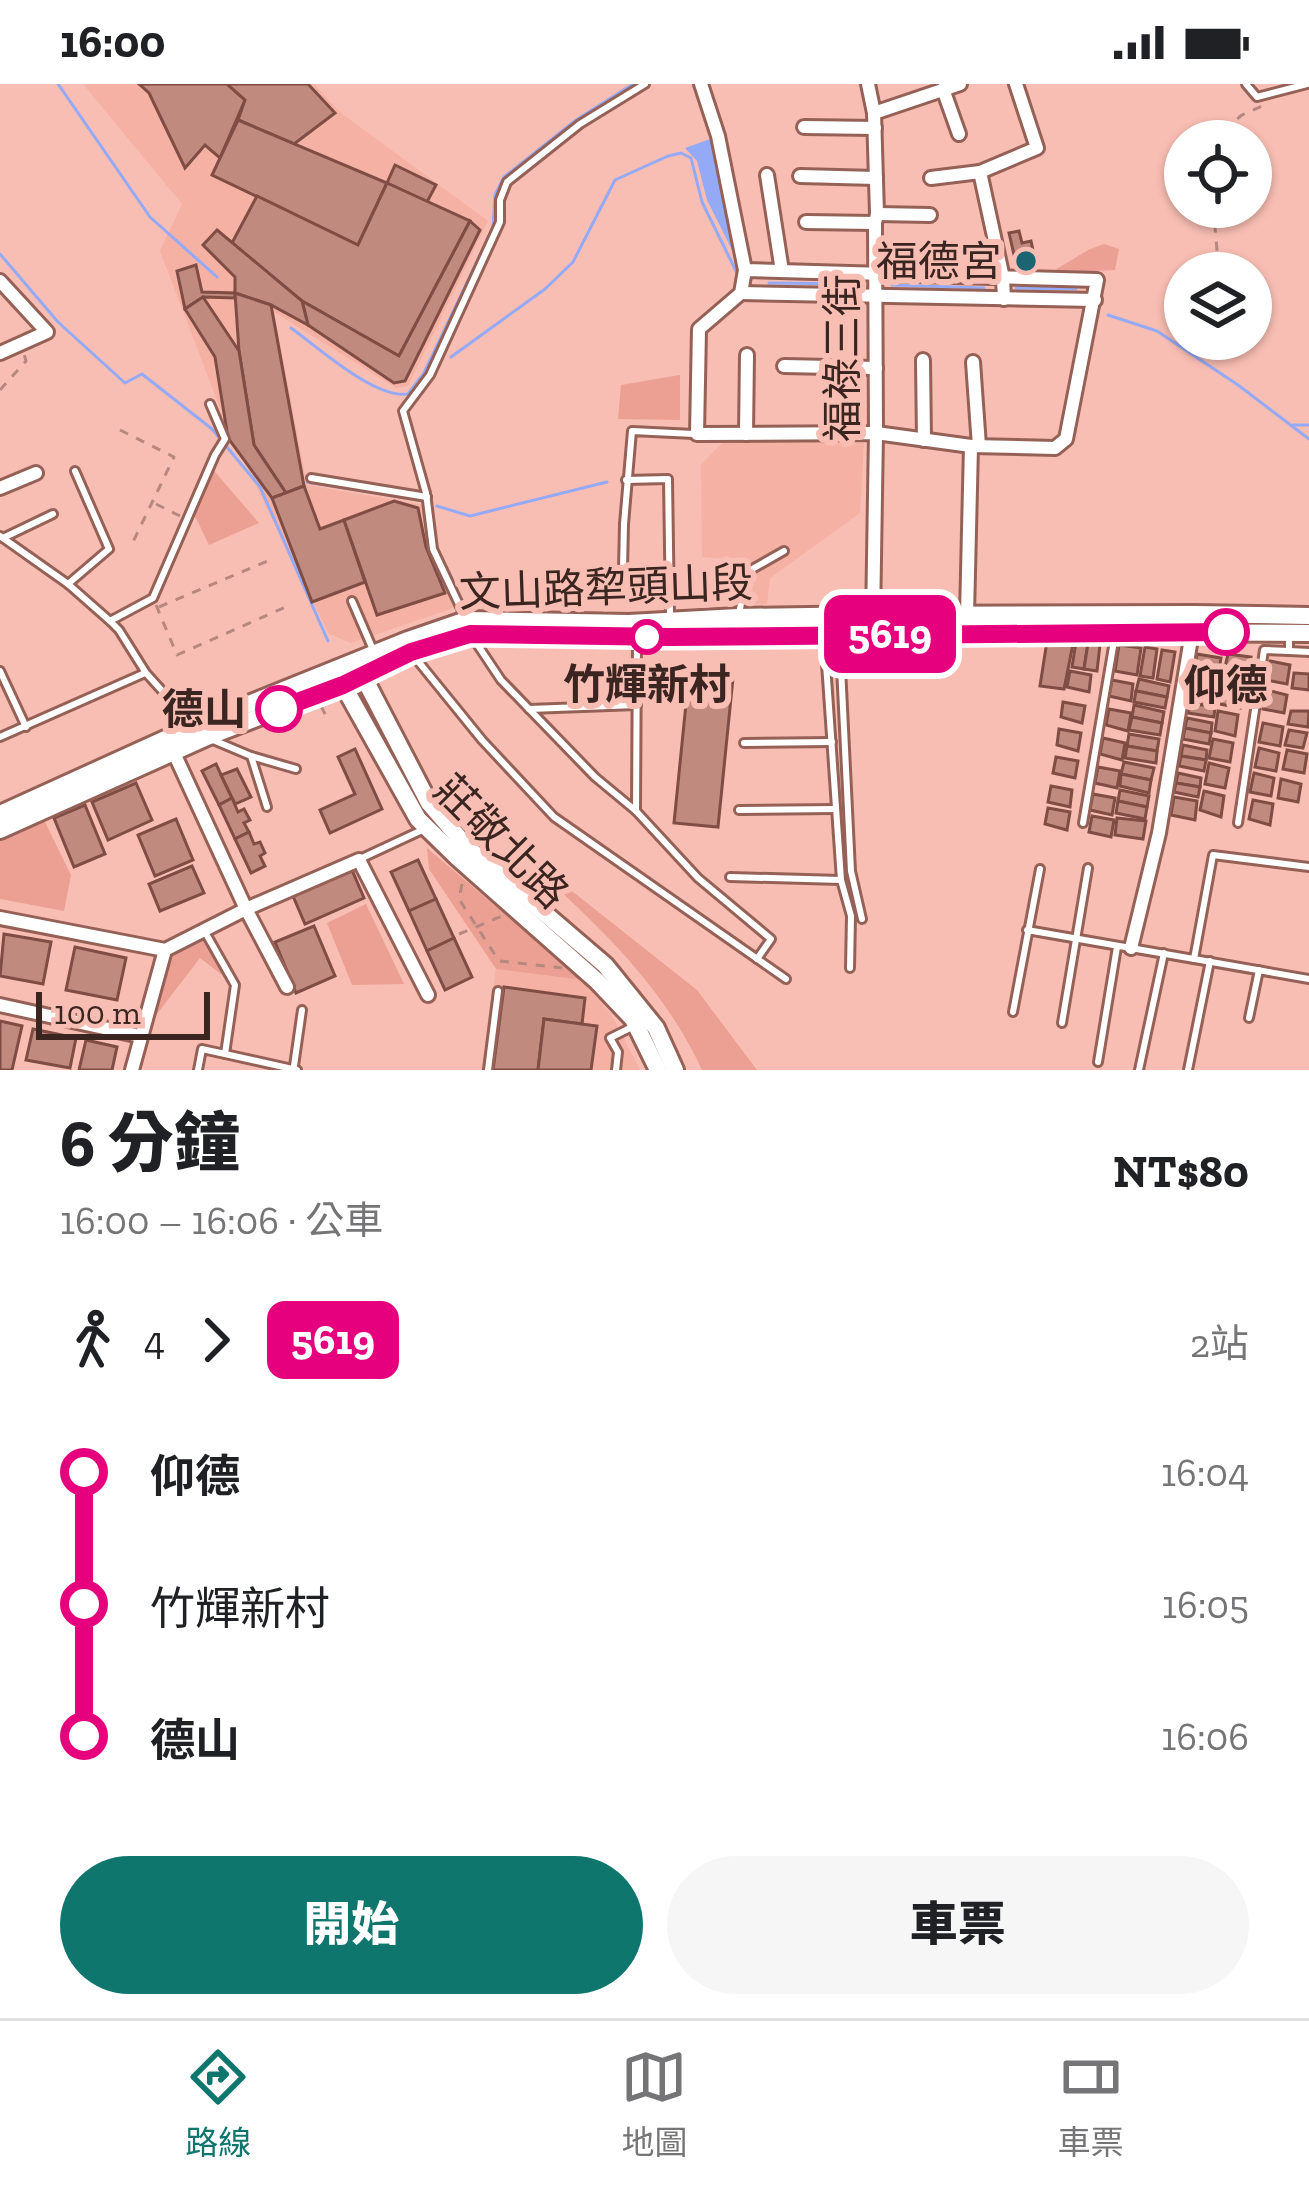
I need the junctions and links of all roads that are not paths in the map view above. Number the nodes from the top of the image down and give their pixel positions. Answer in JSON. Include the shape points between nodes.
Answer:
{"nodes":[{"id":1,"x":645,"y":84,"type":"edge"},
{"id":2,"x":701,"y":84,"type":"edge"},
{"id":3,"x":868,"y":84,"type":"edge"},
{"id":4,"x":960,"y":84,"type":"edge"},
{"id":5,"x":1016,"y":84,"type":"edge"},
{"id":6,"x":1246,"y":84,"type":"edge"},
{"id":7,"x":1307,"y":84,"type":"edge"},
{"id":8,"x":944,"y":89,"type":"junction"},
{"id":9,"x":875,"y":121,"type":"junction"},
{"id":10,"x":804,"y":128,"type":"dead end"},
{"id":11,"x":958,"y":134,"type":"dead end"},
{"id":12,"x":980,"y":172,"type":"junction"},
{"id":13,"x":767,"y":175,"type":"dead end"},
{"id":14,"x":800,"y":176,"type":"dead end"},
{"id":15,"x":876,"y":178,"type":"junction"},
{"id":16,"x":931,"y":178,"type":"dead end"},
{"id":17,"x":930,"y":215,"type":"dead end"},
{"id":18,"x":876,"y":219,"type":"junction"},
{"id":19,"x":806,"y":222,"type":"dead end"},
{"id":20,"x":745,"y":270,"type":"junction"},
{"id":21,"x":782,"y":271,"type":"junction"},
{"id":22,"x":876,"y":274,"type":"junction"},
{"id":23,"x":1003,"y":278,"type":"junction"},
{"id":24,"x":0,"y":281,"type":"edge"},
{"id":25,"x":742,"y":293,"type":"junction"},
{"id":26,"x":876,"y":295,"type":"junction"},
{"id":27,"x":1004,"y":299,"type":"junction"},
{"id":28,"x":1095,"y":300,"type":"junction"},
{"id":29,"x":0,"y":353,"type":"edge"},
{"id":30,"x":746,"y":355,"type":"dead end"},
{"id":31,"x":923,"y":360,"type":"dead end"},
{"id":32,"x":973,"y":362,"type":"dead end"},
{"id":33,"x":784,"y":366,"type":"dead end"},
{"id":34,"x":876,"y":368,"type":"junction"},
{"id":35,"x":210,"y":404,"type":"dead end"},
{"id":36,"x":697,"y":434,"type":"junction"},
{"id":37,"x":746,"y":434,"type":"junction"},
{"id":38,"x":876,"y":434,"type":"junction"},
{"id":39,"x":924,"y":440,"type":"junction"},
{"id":40,"x":975,"y":446,"type":"junction"},
{"id":41,"x":76,"y":471,"type":"dead end"},
{"id":42,"x":36,"y":472,"type":"dead end"},
{"id":43,"x":311,"y":478,"type":"dead end"},
{"id":44,"x":626,"y":480,"type":"junction"},
{"id":45,"x":0,"y":488,"type":"edge"},
{"id":46,"x":427,"y":497,"type":"junction"},
{"id":47,"x":53,"y":514,"type":"dead end"},
{"id":48,"x":1,"y":537,"type":"edge"},
{"id":49,"x":784,"y":551,"type":"dead end"},
{"id":50,"x":670,"y":570,"type":"junction"},
{"id":51,"x":68,"y":584,"type":"junction"},
{"id":52,"x":352,"y":601,"type":"dead end"},
{"id":53,"x":967,"y":615,"type":"junction"},
{"id":54,"x":1309,"y":616,"type":"edge"},
{"id":55,"x":110,"y":621,"type":"junction"},
{"id":56,"x":1194,"y":623,"type":"junction"},
{"id":57,"x":833,"y":625,"type":"junction"},
{"id":58,"x":873,"y":625,"type":"junction"},
{"id":59,"x":738,"y":626,"type":"junction"},
{"id":60,"x":468,"y":627,"type":"junction"},
{"id":61,"x":670,"y":629,"type":"junction"},
{"id":62,"x":637,"y":630,"type":"junction"},
{"id":63,"x":1116,"y":632,"type":"junction"},
{"id":64,"x":1309,"y":633,"type":"edge"},
{"id":65,"x":1289,"y":642,"type":"junction"},
{"id":66,"x":411,"y":652,"type":"junction"},
{"id":67,"x":1309,"y":652,"type":"edge"},
{"id":68,"x":377,"y":660,"type":"junction"},
{"id":69,"x":0,"y":671,"type":"edge"},
{"id":70,"x":146,"y":673,"type":"junction"},
{"id":71,"x":362,"y":674,"type":"junction"},
{"id":72,"x":344,"y":675,"type":"junction"},
{"id":73,"x":637,"y":705,"type":"junction"},
{"id":74,"x":529,"y":709,"type":"junction"},
{"id":75,"x":26,"y":727,"type":"junction"},
{"id":76,"x":201,"y":732,"type":"junction"},
{"id":77,"x":0,"y":737,"type":"edge"},
{"id":78,"x":832,"y":742,"type":"junction"},
{"id":79,"x":744,"y":743,"type":"dead end"},
{"id":80,"x":174,"y":753,"type":"junction"},
{"id":81,"x":251,"y":756,"type":"junction"},
{"id":82,"x":296,"y":769,"type":"dead end"},
{"id":83,"x":267,"y":807,"type":"dead end"},
{"id":84,"x":836,"y":809,"type":"junction"},
{"id":85,"x":739,"y":810,"type":"dead end"},
{"id":86,"x":636,"y":811,"type":"junction"},
{"id":87,"x":4,"y":816,"type":"edge"},
{"id":88,"x":1083,"y":823,"type":"dead end"},
{"id":89,"x":1238,"y":823,"type":"dead end"},
{"id":90,"x":420,"y":831,"type":"dead end"},
{"id":91,"x":359,"y":860,"type":"junction"},
{"id":92,"x":1309,"y":866,"type":"edge"},
{"id":93,"x":1088,"y":868,"type":"dead end"},
{"id":94,"x":1040,"y":869,"type":"dead end"},
{"id":95,"x":730,"y":878,"type":"dead end"},
{"id":96,"x":841,"y":880,"type":"junction"},
{"id":97,"x":246,"y":909,"type":"junction"},
{"id":98,"x":0,"y":918,"type":"edge"},
{"id":99,"x":862,"y":920,"type":"dead end"},
{"id":100,"x":1027,"y":930,"type":"junction"},
{"id":101,"x":205,"y":932,"type":"junction"},
{"id":102,"x":1076,"y":939,"type":"junction"},
{"id":103,"x":1124,"y":947,"type":"junction"},
{"id":104,"x":165,"y":950,"type":"junction"},
{"id":105,"x":1164,"y":953,"type":"junction"},
{"id":106,"x":1194,"y":958,"type":"junction"},
{"id":107,"x":757,"y":959,"type":"junction"},
{"id":108,"x":1210,"y":961,"type":"junction"},
{"id":109,"x":850,"y":968,"type":"dead end"},
{"id":110,"x":1259,"y":970,"type":"junction"},
{"id":111,"x":786,"y":979,"type":"dead end"},
{"id":112,"x":1309,"y":979,"type":"edge"},
{"id":113,"x":287,"y":987,"type":"dead end"},
{"id":114,"x":498,"y":992,"type":"dead end"},
{"id":115,"x":428,"y":995,"type":"dead end"},
{"id":116,"x":0,"y":1005,"type":"edge"},
{"id":117,"x":302,"y":1010,"type":"dead end"},
{"id":118,"x":1013,"y":1012,"type":"dead end"},
{"id":119,"x":1249,"y":1018,"type":"dead end"},
{"id":120,"x":1062,"y":1023,"type":"dead end"},
{"id":121,"x":636,"y":1025,"type":"junction"},
{"id":122,"x":140,"y":1036,"type":"junction"},
{"id":123,"x":225,"y":1054,"type":"junction"},
{"id":124,"x":1098,"y":1062,"type":"dead end"},
{"id":125,"x":295,"y":1069,"type":"edge"},
{"id":126,"x":132,"y":1070,"type":"edge"},
{"id":127,"x":198,"y":1070,"type":"edge"},
{"id":128,"x":488,"y":1070,"type":"edge"},
{"id":129,"x":616,"y":1070,"type":"edge"},
{"id":130,"x":658,"y":1070,"type":"edge"},
{"id":131,"x":675,"y":1070,"type":"edge"},
{"id":132,"x":1139,"y":1070,"type":"edge"},
{"id":133,"x":1188,"y":1070,"type":"edge"}],
"edges":[{"from":1,"to":46,"type":"lane","via":[[507,182],[500,222],[430,375],[404,411]]},
{"from":2,"to":20,"type":"street"},
{"from":3,"to":9,"type":"street","name":"福祿三街"},
{"from":4,"to":8,"type":"street"},
{"from":5,"to":12,"type":"street","via":[[1037,148]]},
{"from":6,"to":7,"type":"lane","via":[[1257,97]]},
{"from":8,"to":9,"type":"street"},
{"from":8,"to":11,"type":"street"},
{"from":9,"to":10,"type":"street"},
{"from":9,"to":15,"type":"street","name":"福祿三街"},
{"from":12,"to":16,"type":"street"},
{"from":12,"to":23,"type":"street"},
{"from":13,"to":21,"type":"street"},
{"from":14,"to":15,"type":"street"},
{"from":15,"to":18,"type":"street","name":"福祿三街"},
{"from":17,"to":18,"type":"street"},
{"from":18,"to":19,"type":"street"},
{"from":18,"to":22,"type":"street","name":"福祿三街"},
{"from":20,"to":21,"type":"street"},
{"from":20,"to":25,"type":"street"},
{"from":21,"to":22,"type":"street"},
{"from":22,"to":23,"type":"street"},
{"from":22,"to":26,"type":"street","name":"福祿三街"},
{"from":23,"to":27,"type":"street"},
{"from":23,"to":28,"type":"street","via":[[1097,280]]},
{"from":24,"to":29,"type":"street","via":[[47,332]]},
{"from":25,"to":26,"type":"street"},
{"from":25,"to":36,"type":"street","via":[[698,328]]},
{"from":26,"to":27,"type":"street"},
{"from":26,"to":34,"type":"street","name":"福祿三街"},
{"from":27,"to":28,"type":"street"},
{"from":28,"to":40,"type":"street","via":[[1066,439],[1055,448]]},
{"from":30,"to":37,"type":"street"},
{"from":31,"to":39,"type":"street"},
{"from":32,"to":40,"type":"street"},
{"from":33,"to":34,"type":"street"},
{"from":34,"to":38,"type":"street","name":"福祿三街"},
{"from":35,"to":55,"type":"lane","via":[[225,439],[153,598]]},
{"from":36,"to":37,"type":"street"},
{"from":36,"to":44,"type":"lane","via":[[632,431]]},
{"from":37,"to":38,"type":"street"},
{"from":38,"to":39,"type":"street"},
{"from":38,"to":58,"type":"street","name":"福祿三街"},
{"from":39,"to":40,"type":"street"},
{"from":40,"to":53,"type":"street"},
{"from":41,"to":51,"type":"lane","via":[[109,549]]},
{"from":42,"to":45,"type":"street"},
{"from":43,"to":46,"type":"lane"},
{"from":44,"to":50,"type":"lane","via":[[668,478]]},
{"from":44,"to":50,"type":"lane","via":[[623,570]]},
{"from":46,"to":60,"type":"lane","via":[[433,549]]},
{"from":47,"to":48,"type":"lane"},
{"from":48,"to":51,"type":"lane"},
{"from":49,"to":59,"type":"lane","via":[[747,572]]},
{"from":50,"to":61,"type":"lane"},
{"from":51,"to":55,"type":"lane"},
{"from":52,"to":68,"type":"lane"},
{"from":53,"to":56,"type":"main road","name":"文山路犂頭山段"},
{"from":53,"to":58,"type":"main road","name":"文山路犂頭山段"},
{"from":54,"to":56,"type":"main road","name":"文山路犂頭山段"},
{"from":55,"to":70,"type":"lane"},
{"from":56,"to":63,"type":"main road","name":"文山路犂頭山段"},
{"from":56,"to":65,"type":"main road","name":"文山路犂頭山段"},
{"from":56,"to":103,"type":"street","via":[[1159,833]]},
{"from":57,"to":58,"type":"main road","name":"文山路犂頭山段"},
{"from":57,"to":59,"type":"main road","name":"文山路犂頭山段"},
{"from":57,"to":78,"type":"lane","via":[[825,649]]},
{"from":57,"to":99,"type":"lane","via":[[851,871]]},
{"from":58,"to":63,"type":"main road","name":"文山路犂頭山段"},
{"from":59,"to":61,"type":"main road","name":"文山路犂頭山段"},
{"from":60,"to":62,"type":"main road","name":"文山路犂頭山段"},
{"from":60,"to":66,"type":"main road","name":"文山路犂頭山段"},
{"from":60,"to":68,"type":"main road","name":"文山路犂頭山段"},
{"from":60,"to":74,"type":"lane"},
{"from":61,"to":62,"type":"main road","name":"文山路犂頭山段"},
{"from":62,"to":73,"type":"lane"},
{"from":63,"to":88,"type":"lane"},
{"from":64,"to":65,"type":"main road","name":"文山路犂頭山段"},
{"from":65,"to":67,"type":"lane"},
{"from":65,"to":89,"type":"lane","via":[[1264,650]]},
{"from":66,"to":68,"type":"main road","name":"文山路犂頭山段"},
{"from":66,"to":107,"type":"lane","via":[[554,817]]},
{"from":68,"to":71,"type":"main road","name":"文山路犂頭山段"},
{"from":68,"to":72,"type":"main road","name":"文山路犂頭山段"},
{"from":69,"to":75,"type":"lane"},
{"from":70,"to":75,"type":"lane"},
{"from":70,"to":76,"type":"lane"},
{"from":71,"to":72,"type":"main road"},
{"from":71,"to":131,"type":"main road","name":"莊敬北路","via":[[429,803],[467,847],[605,964],[656,1028]]},
{"from":72,"to":76,"type":"main road","name":"文山路犂頭山段"},
{"from":72,"to":121,"type":"main road","name":"莊敬北路","via":[[418,819]]},
{"from":73,"to":74,"type":"lane"},
{"from":73,"to":86,"type":"lane"},
{"from":74,"to":86,"type":"lane"},
{"from":75,"to":77,"type":"lane"},
{"from":76,"to":80,"type":"main road"},
{"from":76,"to":81,"type":"lane"},
{"from":76,"to":87,"type":"main road"},
{"from":78,"to":79,"type":"lane"},
{"from":78,"to":84,"type":"lane"},
{"from":80,"to":87,"type":"main road"},
{"from":80,"to":97,"type":"street"},
{"from":81,"to":82,"type":"lane"},
{"from":81,"to":83,"type":"lane"},
{"from":84,"to":85,"type":"lane"},
{"from":84,"to":96,"type":"lane"},
{"from":86,"to":107,"type":"lane","via":[[771,939]]},
{"from":90,"to":91,"type":"lane"},
{"from":91,"to":97,"type":"street"},
{"from":91,"to":115,"type":"street"},
{"from":92,"to":106,"type":"lane","via":[[1213,855]]},
{"from":93,"to":102,"type":"lane"},
{"from":94,"to":100,"type":"lane"},
{"from":95,"to":96,"type":"lane"},
{"from":96,"to":109,"type":"lane","via":[[851,916]]},
{"from":97,"to":101,"type":"street"},
{"from":97,"to":113,"type":"street"},
{"from":98,"to":104,"type":"street"},
{"from":100,"to":102,"type":"lane"},
{"from":100,"to":118,"type":"lane"},
{"from":101,"to":104,"type":"street"},
{"from":101,"to":123,"type":"lane","via":[[235,985]]},
{"from":102,"to":103,"type":"lane"},
{"from":102,"to":120,"type":"lane"},
{"from":103,"to":105,"type":"lane"},
{"from":103,"to":124,"type":"lane"},
{"from":104,"to":122,"type":"street"},
{"from":105,"to":106,"type":"lane"},
{"from":105,"to":132,"type":"lane"},
{"from":106,"to":108,"type":"lane"},
{"from":107,"to":111,"type":"lane"},
{"from":108,"to":110,"type":"lane"},
{"from":108,"to":133,"type":"lane"},
{"from":110,"to":112,"type":"lane"},
{"from":110,"to":119,"type":"lane"},
{"from":114,"to":128,"type":"lane"},
{"from":116,"to":122,"type":"street"},
{"from":117,"to":125,"type":"lane"},
{"from":121,"to":129,"type":"lane","via":[[610,1038]]},
{"from":121,"to":130,"type":"main road","name":"莊敬北路"},
{"from":122,"to":126,"type":"street"},
{"from":123,"to":125,"type":"lane"},
{"from":123,"to":127,"type":"lane","via":[[202,1049]]}]}
